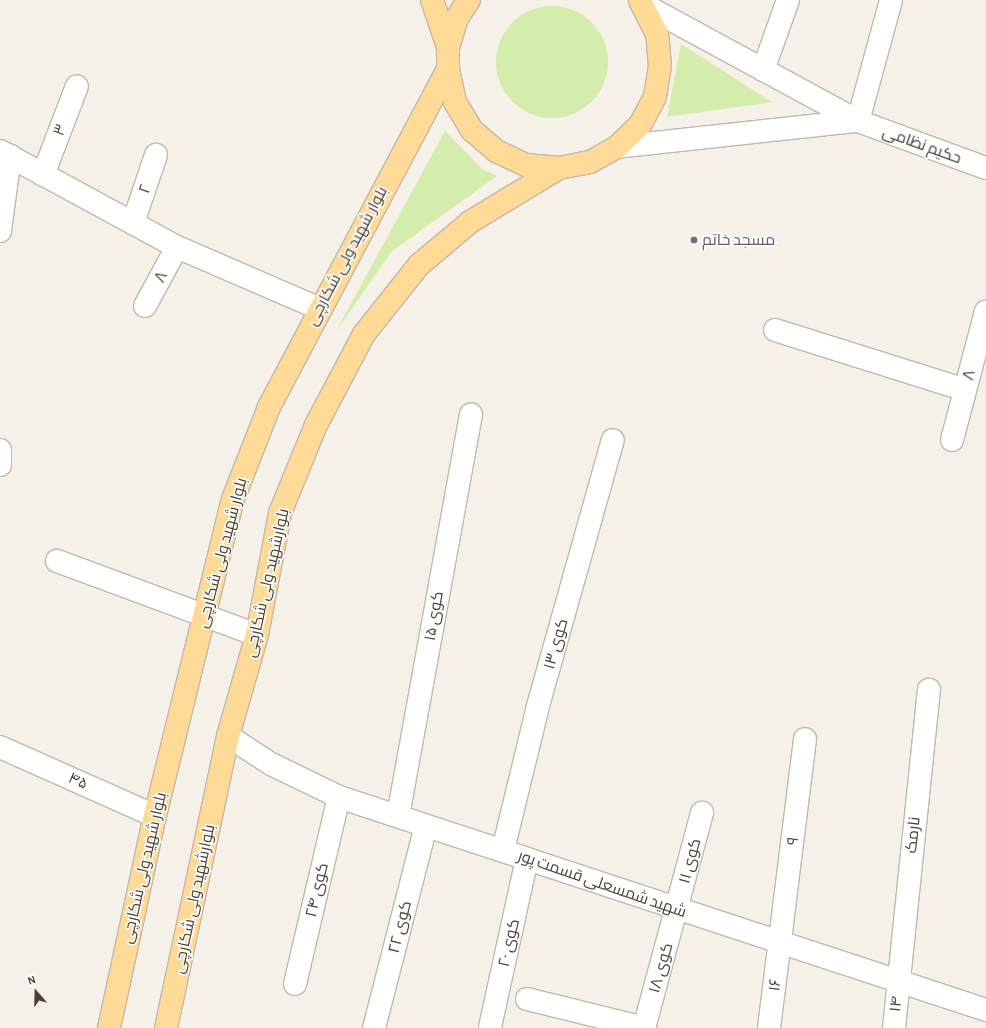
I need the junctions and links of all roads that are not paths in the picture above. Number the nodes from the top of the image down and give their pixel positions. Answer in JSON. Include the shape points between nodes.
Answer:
{"nodes":[{"id":1,"x":432,"y":0,"type":"edge"},
{"id":2,"x":469,"y":0,"type":"edge"},
{"id":3,"x":788,"y":0,"type":"edge"},
{"id":4,"x":891,"y":0,"type":"edge"},
{"id":5,"x":642,"y":3,"type":"edge"},
{"id":6,"x":666,"y":8,"type":"edge"},
{"id":7,"x":448,"y":47,"type":"junction"},
{"id":8,"x":448,"y":70,"type":"junction"},
{"id":9,"x":763,"y":70,"type":"junction"},
{"id":10,"x":77,"y":86,"type":"dead end"},
{"id":11,"x":858,"y":121,"type":"junction"},
{"id":12,"x":617,"y":148,"type":"junction"},
{"id":13,"x":5,"y":154,"type":"edge"},
{"id":14,"x":156,"y":155,"type":"dead end"},
{"id":15,"x":559,"y":168,"type":"junction"},
{"id":16,"x":986,"y":168,"type":"edge"},
{"id":17,"x":43,"y":174,"type":"junction"},
{"id":18,"x":3,"y":186,"type":"edge"},
{"id":19,"x":133,"y":223,"type":"junction"},
{"id":20,"x":0,"y":231,"type":"edge"},
{"id":21,"x":177,"y":247,"type":"junction"},
{"id":22,"x":145,"y":306,"type":"dead end"},
{"id":23,"x":318,"y":308,"type":"junction"},
{"id":24,"x":986,"y":311,"type":"edge"},
{"id":25,"x":775,"y":330,"type":"dead end"},
{"id":26,"x":965,"y":390,"type":"junction"},
{"id":27,"x":471,"y":416,"type":"dead end"},
{"id":28,"x":613,"y":440,"type":"dead end"},
{"id":29,"x":952,"y":440,"type":"dead end"},
{"id":30,"x":57,"y":561,"type":"dead end"},
{"id":31,"x":204,"y":616,"type":"junction"},
{"id":32,"x":257,"y":635,"type":"junction"},
{"id":33,"x":929,"y":690,"type":"dead end"},
{"id":34,"x":228,"y":736,"type":"junction"},
{"id":35,"x":805,"y":739,"type":"dead end"},
{"id":36,"x":0,"y":747,"type":"edge"},
{"id":37,"x":339,"y":797,"type":"junction"},
{"id":38,"x":702,"y":813,"type":"dead end"},
{"id":39,"x":155,"y":816,"type":"junction"},
{"id":40,"x":398,"y":816,"type":"junction"},
{"id":41,"x":426,"y":826,"type":"junction"},
{"id":42,"x":503,"y":850,"type":"junction"},
{"id":43,"x":527,"y":859,"type":"junction"},
{"id":44,"x":678,"y":909,"type":"junction"},
{"id":45,"x":780,"y":942,"type":"junction"},
{"id":46,"x":898,"y":981,"type":"junction"},
{"id":47,"x":295,"y":984,"type":"dead end"},
{"id":48,"x":526,"y":999,"type":"dead end"},
{"id":49,"x":986,"y":1010,"type":"edge"},
{"id":50,"x":490,"y":1026,"type":"dead end"},
{"id":51,"x":109,"y":1028,"type":"edge"},
{"id":52,"x":166,"y":1028,"type":"edge"},
{"id":53,"x":374,"y":1028,"type":"edge"},
{"id":54,"x":644,"y":1028,"type":"edge"},
{"id":55,"x":769,"y":1028,"type":"edge"},
{"id":56,"x":894,"y":1028,"type":"edge"}],
"edges":[{"from":1,"to":7,"type":"main road"},
{"from":2,"to":7,"type":"main road","via":[[457,18]]},
{"from":3,"to":9,"type":"street"},
{"from":4,"to":11,"type":"street"},
{"from":5,"to":6,"type":"street","name":"حکیم نظامی"},
{"from":5,"to":12,"type":"main road","via":[[657,34],[660,66],[658,81],[654,97],[640,125]]},
{"from":6,"to":9,"type":"street","name":"حکیم نظامی"},
{"from":7,"to":8,"type":"main road"},
{"from":8,"to":15,"type":"main road","via":[[455,102],[472,130],[496,151],[514,159]]},
{"from":8,"to":23,"type":"main road","name":"بلوار شهید ولی شکارچی"},
{"from":9,"to":11,"type":"street","name":"حکیم نظامی"},
{"from":10,"to":17,"type":"street","name":"۳"},
{"from":11,"to":12,"type":"street"},
{"from":11,"to":16,"type":"street","name":"حکیم نظامی"},
{"from":12,"to":15,"type":"main road","via":[[590,162]]},
{"from":13,"to":17,"type":"street"},
{"from":13,"to":18,"type":"street"},
{"from":14,"to":19,"type":"street","name":"۲"},
{"from":15,"to":32,"type":"main road","name":"بلوارشهید ولی شکارچی","via":[[470,222],[420,265],[364,334],[316,425],[280,513]]},
{"from":17,"to":19,"type":"street"},
{"from":18,"to":20,"type":"street"},
{"from":19,"to":21,"type":"street"},
{"from":21,"to":22,"type":"street","name":"۸"},
{"from":21,"to":23,"type":"street"},
{"from":23,"to":31,"type":"main road","name":"بلوار شهید ولی شکارچی","via":[[269,407],[233,499]]},
{"from":24,"to":26,"type":"street","name":"۸"},
{"from":25,"to":26,"type":"street"},
{"from":26,"to":29,"type":"street","name":"۸"},
{"from":27,"to":40,"type":"street","name":"کوی ۱۵"},
{"from":28,"to":42,"type":"street","name":"کوی ۱۳","via":[[538,706]]},
{"from":30,"to":31,"type":"street"},
{"from":31,"to":32,"type":"street"},
{"from":31,"to":39,"type":"main road","name":"بلوار شهید ولی شکارچی"},
{"from":32,"to":34,"type":"main road","name":"بلوارشهید ولی شکارچی"},
{"from":33,"to":46,"type":"street","name":"نارمک"},
{"from":34,"to":37,"type":"street","name":"شهید شمسعلی قسمت پور","via":[[271,764]]},
{"from":34,"to":52,"type":"main road","name":"بلوارشهید ولی شکارچی"},
{"from":35,"to":45,"type":"street","name":"۹"},
{"from":36,"to":39,"type":"street","name":"۴۵"},
{"from":37,"to":40,"type":"street","name":"شهید شمسعلی قسمت پور"},
{"from":37,"to":47,"type":"street","name":"کوی ۲۴"},
{"from":38,"to":44,"type":"street","name":"کوی ۱۱"},
{"from":39,"to":51,"type":"main road","name":"بلوار شهید ولی شکارچی"},
{"from":40,"to":41,"type":"street","name":"شهید شمسعلی قسمت پور"},
{"from":41,"to":42,"type":"street","name":"شهید شمسعلی قسمت پور"},
{"from":41,"to":53,"type":"street","name":"کوی ۲۲"},
{"from":42,"to":43,"type":"street","name":"شهید شمسعلی قسمت پور"},
{"from":43,"to":44,"type":"street","name":"شهید شمسعلی قسمت پور"},
{"from":43,"to":50,"type":"street","name":"کوی ۲۰"},
{"from":44,"to":45,"type":"street","name":"شهید شمسعلی قسمت پور"},
{"from":44,"to":54,"type":"street","name":"کوی ۱۸"},
{"from":45,"to":46,"type":"street","name":"شهید شمسعلی قسمت پور"},
{"from":45,"to":55,"type":"street","name":"۱۶"},
{"from":46,"to":49,"type":"street","name":"شهید شمسعلی قسمت پور"},
{"from":46,"to":56,"type":"street","name":"۱۴"},
{"from":48,"to":54,"type":"street"}]}
